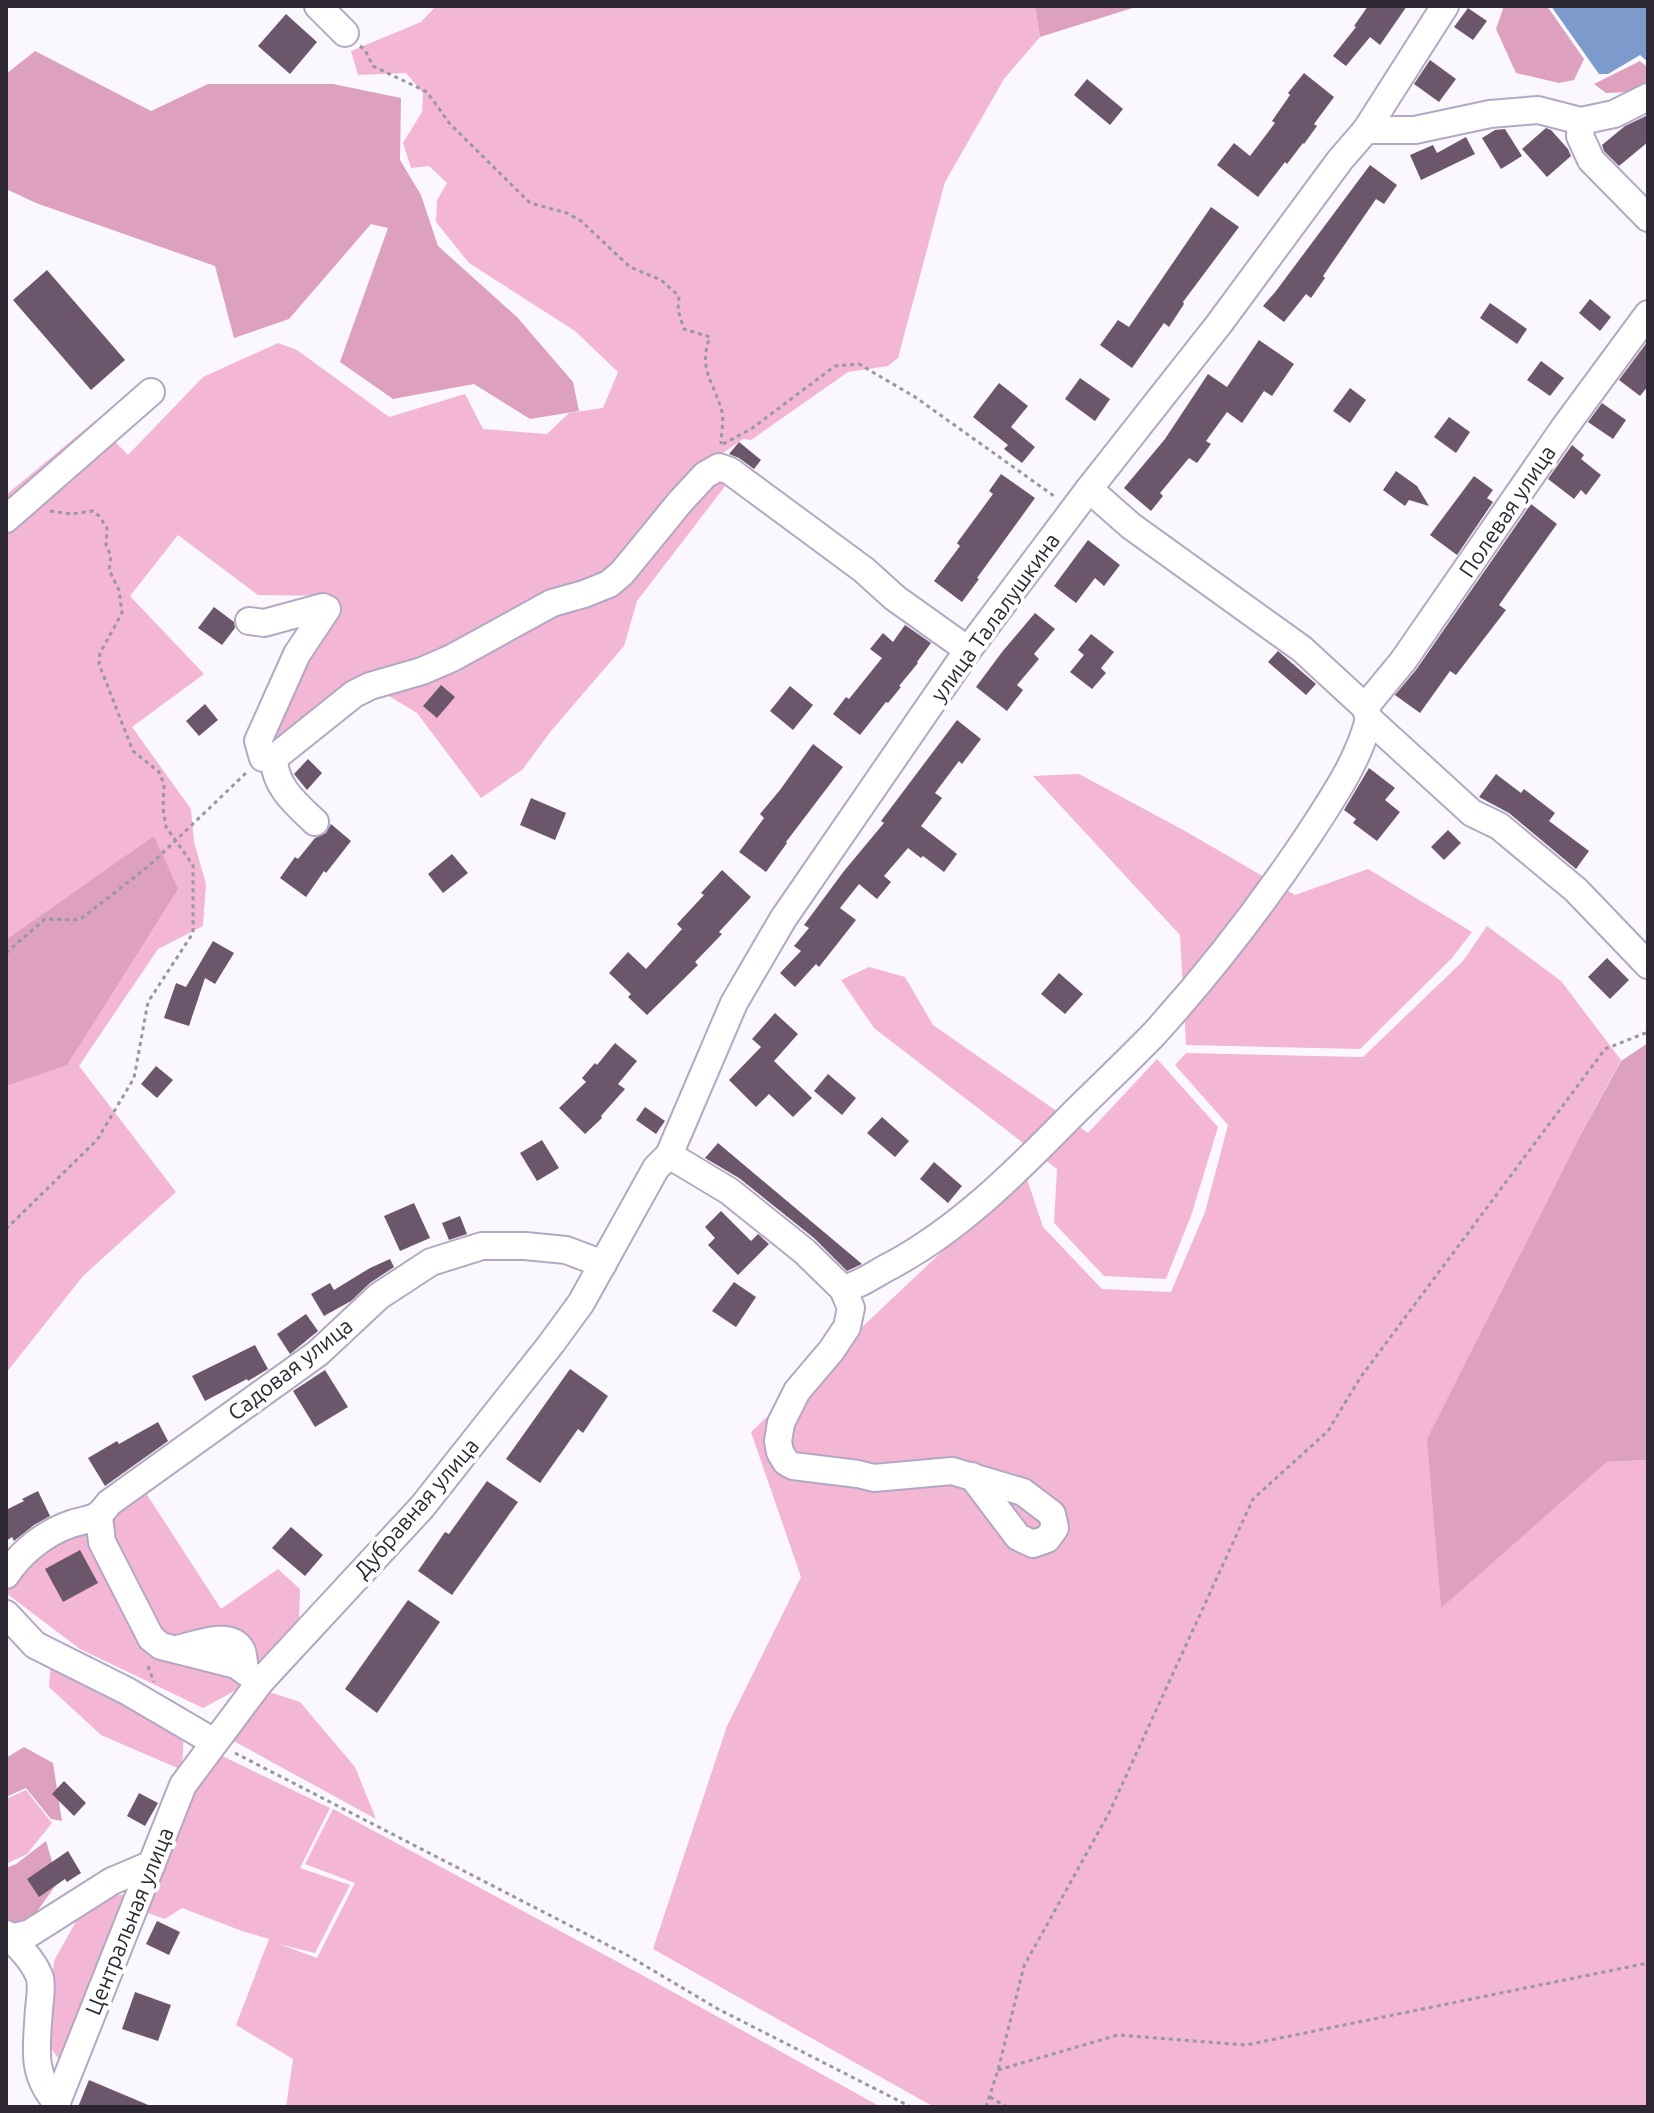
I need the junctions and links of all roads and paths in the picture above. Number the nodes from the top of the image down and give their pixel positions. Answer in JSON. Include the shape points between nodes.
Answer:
{"nodes":[{"id":1,"x":318,"y":6,"type":"edge"},
{"id":2,"x":1445,"y":6,"type":"edge"},
{"id":3,"x":345,"y":33,"type":"joint"},
{"id":4,"x":1648,"y":97,"type":"edge"},
{"id":5,"x":1581,"y":121,"type":"junction"},
{"id":6,"x":1366,"y":130,"type":"junction"},
{"id":7,"x":1648,"y":218,"type":"edge"},
{"id":8,"x":1648,"y":314,"type":"edge"},
{"id":9,"x":151,"y":392,"type":"dead end"},
{"id":10,"x":1089,"y":489,"type":"junction"},
{"id":11,"x":1073,"y":510,"type":"junction"},
{"id":12,"x":14,"y":513,"type":"edge"},
{"id":13,"x":249,"y":621,"type":"dead end"},
{"id":14,"x":968,"y":650,"type":"junction"},
{"id":15,"x":1367,"y":713,"type":"junction"},
{"id":16,"x":269,"y":758,"type":"junction"},
{"id":17,"x":315,"y":822,"type":"dead end"},
{"id":18,"x":176,"y":841,"type":"junction"},
{"id":19,"x":6,"y":953,"type":"edge"},
{"id":20,"x":1648,"y":965,"type":"edge"},
{"id":21,"x":1648,"y":1032,"type":"edge"},
{"id":22,"x":669,"y":1155,"type":"junction"},
{"id":23,"x":6,"y":1229,"type":"edge"},
{"id":24,"x":603,"y":1264,"type":"junction"},
{"id":25,"x":843,"y":1289,"type":"junction"},
{"id":26,"x":972,"y":1476,"type":"dead end"},
{"id":27,"x":99,"y":1517,"type":"junction"},
{"id":28,"x":6,"y":1575,"type":"edge"},
{"id":29,"x":6,"y":1614,"type":"edge"},
{"id":30,"x":151,"y":1638,"type":"junction"},
{"id":31,"x":253,"y":1676,"type":"junction"},
{"id":32,"x":162,"y":1712,"type":"junction"},
{"id":33,"x":214,"y":1742,"type":"junction"},
{"id":34,"x":152,"y":1864,"type":"junction"},
{"id":35,"x":8,"y":1936,"type":"edge"},
{"id":36,"x":1648,"y":1963,"type":"edge"},
{"id":37,"x":998,"y":2070,"type":"junction"},
{"id":38,"x":990,"y":2097,"type":"junction"},
{"id":39,"x":56,"y":2105,"type":"edge"},
{"id":40,"x":911,"y":2107,"type":"edge"},
{"id":41,"x":986,"y":2107,"type":"edge"},
{"id":42,"x":1007,"y":2107,"type":"edge"}],
"edges":[{"from":1,"to":3,"type":"street"},
{"from":2,"to":6,"type":"street","name":"улица Талалушкина"},
{"from":3,"to":11,"type":"path","via":[[365,50],[373,66],[427,92],[450,124],[530,203],[581,221],[630,267],[661,280],[679,296],[684,329],[710,337],[706,374],[723,414],[721,445],[835,366],[859,364],[915,397]]},
{"from":4,"to":5,"type":"street","via":[[1614,114]]},
{"from":5,"to":6,"type":"street","via":[[1538,110],[1415,130]]},
{"from":5,"to":7,"type":"street","via":[[1580,136],[1591,160]]},
{"from":6,"to":10,"type":"street","name":"улица Талалушкина"},
{"from":8,"to":15,"type":"street","name":"Полевая улица"},
{"from":9,"to":12,"type":"street"},
{"from":10,"to":11,"type":"street","name":"улица Талалушкина"},
{"from":10,"to":15,"type":"street","via":[[1131,526],[1302,649]]},
{"from":11,"to":14,"type":"street","name":"улица Талалушкина"},
{"from":12,"to":18,"type":"path","via":[[93,511],[107,528],[109,570],[122,613],[99,664],[133,751],[159,772],[166,827]]},
{"from":13,"to":16,"type":"street","via":[[264,623],[327,609],[297,654],[258,741]]},
{"from":14,"to":16,"type":"street","via":[[719,467],[705,475],[609,584],[552,603],[422,671],[354,694]]},
{"from":14,"to":22,"type":"street","name":"улица Талалушкина","via":[[783,919],[734,1003]]},
{"from":15,"to":20,"type":"street","via":[[1472,813],[1499,826],[1576,890]]},
{"from":15,"to":25,"type":"street","name":"Полевая улица","via":[[1363,743],[1293,859],[1205,976],[1152,1035],[1015,1173],[963,1216],[912,1255]]},
{"from":16,"to":17,"type":"street","via":[[287,795]]},
{"from":16,"to":18,"type":"path"},
{"from":18,"to":19,"type":"path","via":[[82,918],[45,919]]},
{"from":18,"to":23,"type":"path","via":[[193,865],[193,933],[148,1002],[134,1078],[97,1140]]},
{"from":21,"to":37,"type":"path","via":[[1605,1049],[1360,1378],[1328,1431],[1253,1499],[1109,1813],[1024,1966]]},
{"from":22,"to":24,"type":"street","name":"улица Талалушкина","via":[[656,1168]]},
{"from":22,"to":25,"type":"street","via":[[729,1191]]},
{"from":24,"to":27,"type":"street","name":"Садовая улица","via":[[566,1250],[525,1246],[482,1246],[431,1262],[379,1296],[318,1353],[109,1503]]},
{"from":24,"to":31,"type":"street","name":"Дубравная улица","via":[[551,1344],[422,1507]]},
{"from":25,"to":26,"type":"street","via":[[851,1308],[847,1327],[797,1391],[781,1423],[778,1441],[786,1462],[874,1478],[952,1471]]},
{"from":27,"to":28,"type":"street","name":"Садовая улица","via":[[36,1542]]},
{"from":27,"to":30,"type":"street","via":[[102,1542]]},
{"from":29,"to":32,"type":"street","via":[[35,1645]]},
{"from":30,"to":31,"type":"street","via":[[161,1646],[236,1665]]},
{"from":30,"to":32,"type":"path","via":[[148,1668]]},
{"from":31,"to":33,"type":"street","name":"Дубравная улица"},
{"from":32,"to":33,"type":"street"},
{"from":33,"to":34,"type":"street","name":"Центральная улица","via":[[183,1785]]},
{"from":33,"to":40,"type":"path"},
{"from":34,"to":35,"type":"street","via":[[112,1881],[30,1933]]},
{"from":34,"to":39,"type":"street","name":"Центральная улица"},
{"from":35,"to":39,"type":"street","via":[[40,1979],[36,2051],[39,2074]]},
{"from":36,"to":37,"type":"path","via":[[1246,2045],[1118,2035]]},
{"from":37,"to":38,"type":"path"},
{"from":38,"to":41,"type":"path"},
{"from":38,"to":42,"type":"path"}]}
